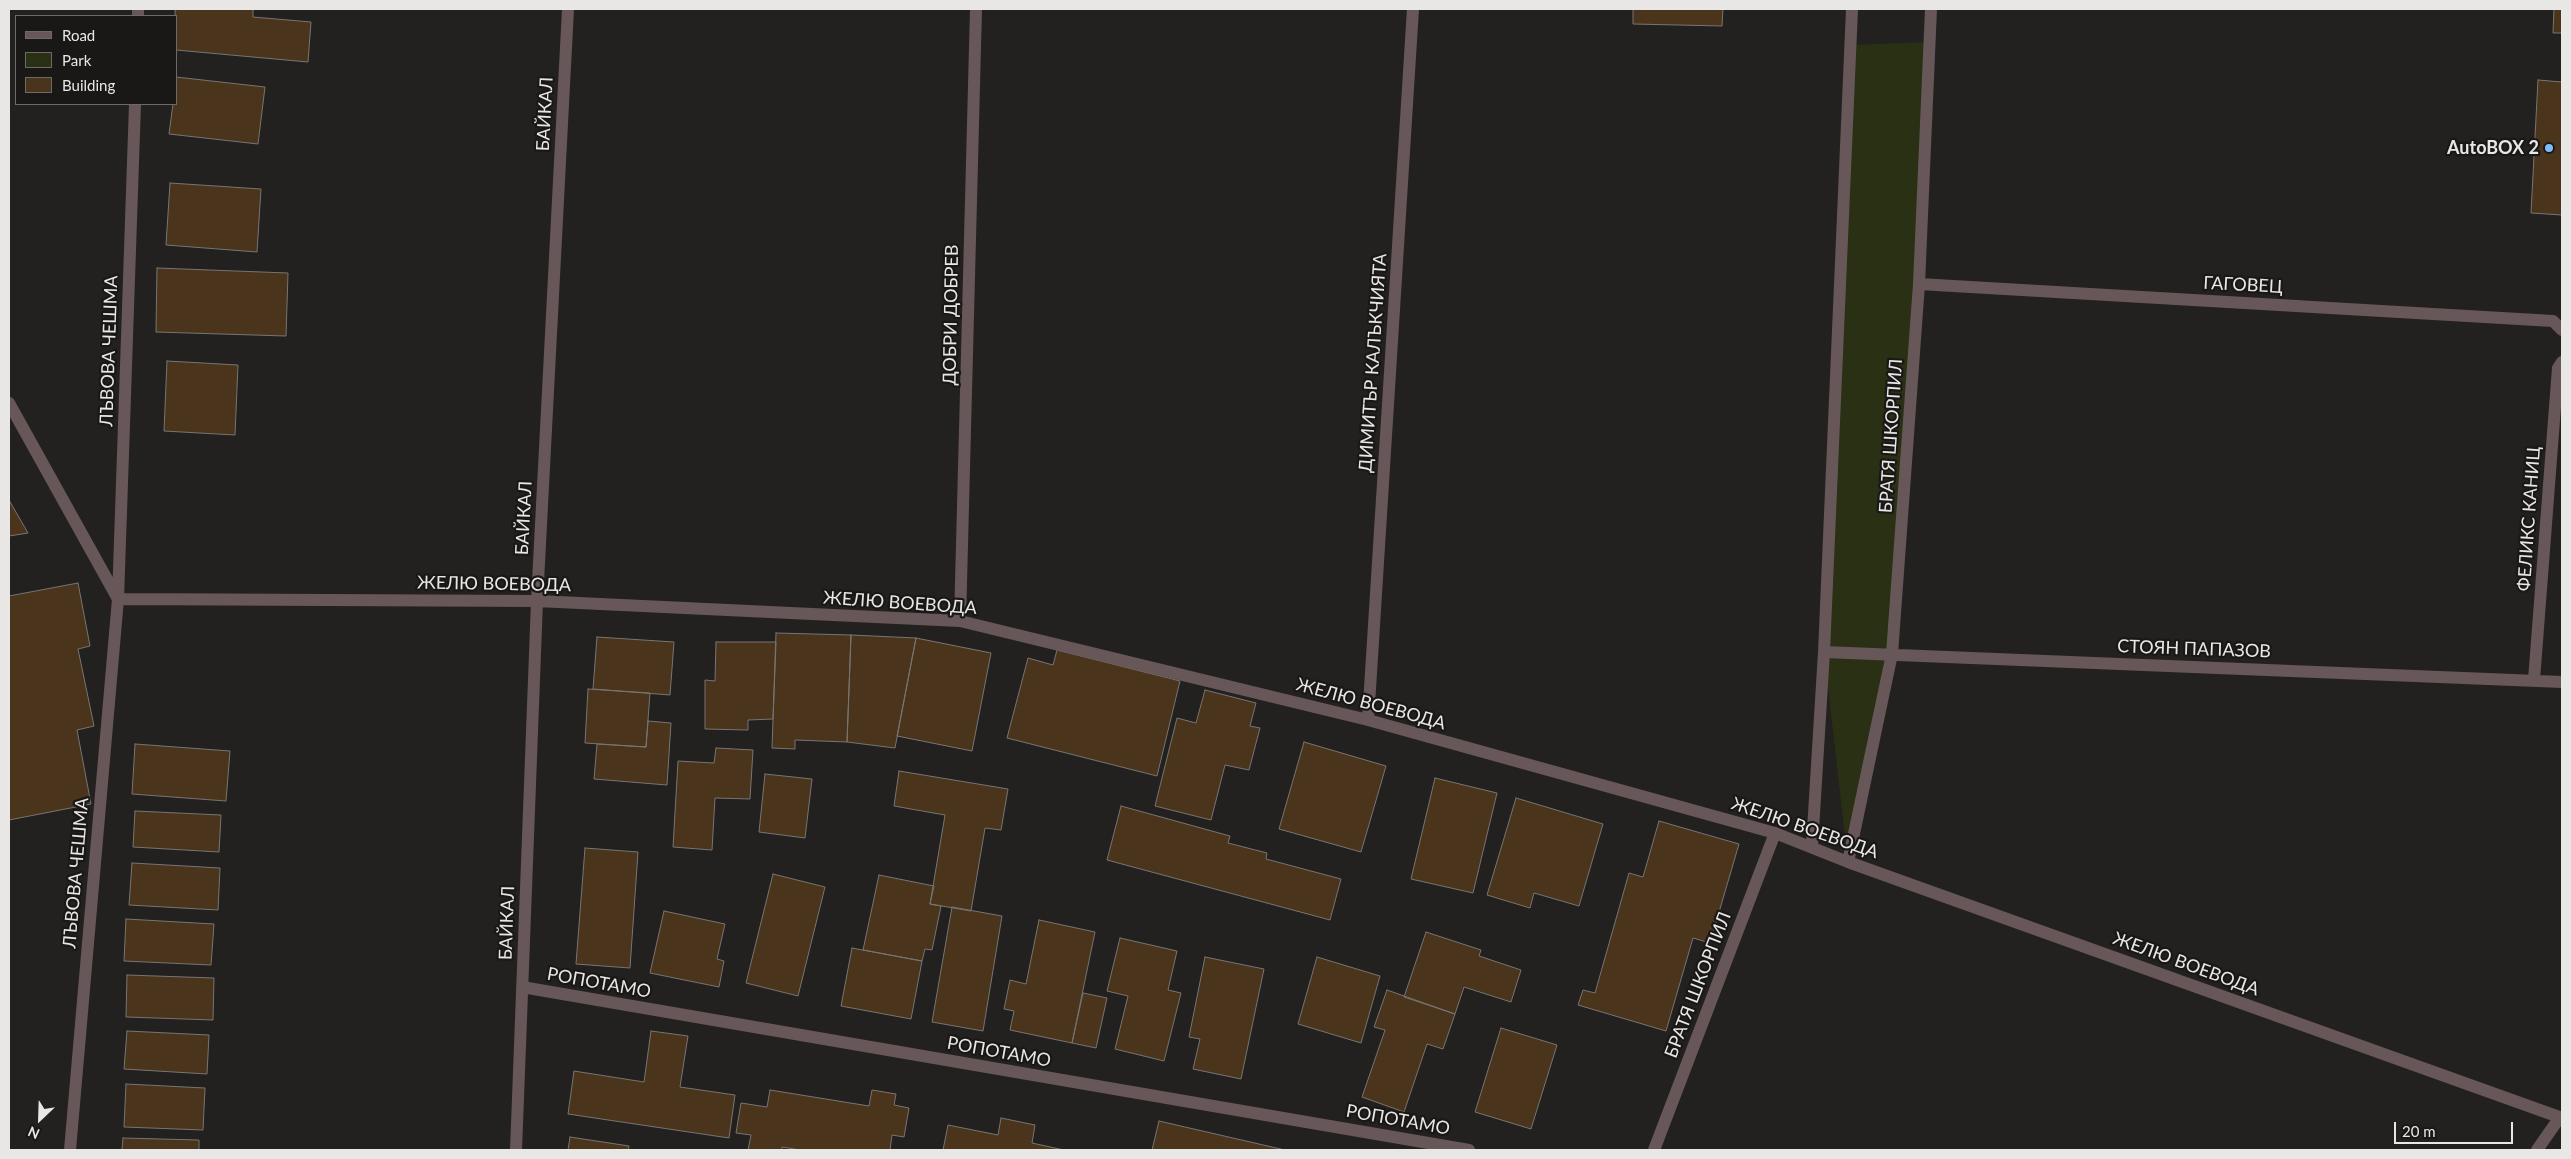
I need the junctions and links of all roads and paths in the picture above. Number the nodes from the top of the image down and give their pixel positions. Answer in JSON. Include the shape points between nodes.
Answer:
{"nodes":[{"id":1,"x":568,"y":9,"type":"edge"},
{"id":2,"x":976,"y":9,"type":"edge"},
{"id":3,"x":1413,"y":9,"type":"edge"},
{"id":4,"x":1852,"y":9,"type":"edge"},
{"id":5,"x":1932,"y":9,"type":"edge"},
{"id":6,"x":135,"y":105,"type":"edge"},
{"id":7,"x":1919,"y":284,"type":"junction"},
{"id":8,"x":2562,"y":330,"type":"edge"},
{"id":9,"x":2562,"y":362,"type":"edge"},
{"id":10,"x":9,"y":402,"type":"edge"},
{"id":11,"x":118,"y":599,"type":"junction"},
{"id":12,"x":537,"y":601,"type":"junction"},
{"id":13,"x":960,"y":621,"type":"junction"},
{"id":14,"x":1824,"y":652,"type":"junction"},
{"id":15,"x":1892,"y":654,"type":"junction"},
{"id":16,"x":2534,"y":680,"type":"junction"},
{"id":17,"x":2562,"y":682,"type":"edge"},
{"id":18,"x":1368,"y":720,"type":"junction"},
{"id":19,"x":1775,"y":833,"type":"junction"},
{"id":20,"x":1812,"y":846,"type":"junction"},
{"id":21,"x":1848,"y":862,"type":"junction"},
{"id":22,"x":522,"y":987,"type":"junction"},
{"id":23,"x":2561,"y":1118,"type":"edge"},
{"id":24,"x":70,"y":1150,"type":"edge"},
{"id":25,"x":516,"y":1150,"type":"edge"},
{"id":26,"x":1469,"y":1150,"type":"edge"},
{"id":27,"x":1654,"y":1150,"type":"edge"},
{"id":28,"x":2536,"y":1150,"type":"edge"}],
"edges":[{"from":1,"to":12,"type":"street","name":"БАЙКАЛ"},
{"from":2,"to":13,"type":"street","name":"ДОБРИ ДОБРЕВ"},
{"from":3,"to":18,"type":"street","name":"ДИМИТЪР КАЛЪКЧИЯТА"},
{"from":4,"to":14,"type":"street"},
{"from":5,"to":7,"type":"street","name":"БРАТЯ ШКОРПИЛ"},
{"from":6,"to":11,"type":"street","name":"ЛЪВОВА ЧЕШМА"},
{"from":7,"to":8,"type":"street","name":"ГАГОВЕЦ","via":[[2553,321]]},
{"from":7,"to":15,"type":"street","name":"БРАТЯ ШКОРПИЛ"},
{"from":9,"to":16,"type":"street","name":"ФЕЛИКС КАНИЦ","via":[[2558,368]]},
{"from":10,"to":11,"type":"street"},
{"from":11,"to":12,"type":"street","name":"ЖЕЛЮ ВОЕВОДА"},
{"from":11,"to":24,"type":"street","name":"ЛЪВОВА ЧЕШМА"},
{"from":12,"to":13,"type":"street","name":"ЖЕЛЮ ВОЕВОДА"},
{"from":12,"to":22,"type":"street","name":"БАЙКАЛ"},
{"from":13,"to":18,"type":"street","name":"ЖЕЛЮ ВОЕВОДА"},
{"from":14,"to":15,"type":"street","name":"СТОЯН ПАПАЗОВ"},
{"from":14,"to":20,"type":"street"},
{"from":15,"to":16,"type":"street","name":"СТОЯН ПАПАЗОВ"},
{"from":15,"to":21,"type":"street","name":"БРАТЯ ШКОРПИЛ"},
{"from":16,"to":17,"type":"street","name":"СТОЯН ПАПАЗОВ"},
{"from":18,"to":19,"type":"street","name":"ЖЕЛЮ ВОЕВОДА"},
{"from":19,"to":20,"type":"street","name":"ЖЕЛЮ ВОЕВОДА"},
{"from":19,"to":27,"type":"street","name":"БРАТЯ ШКОРПИЛ"},
{"from":20,"to":21,"type":"street","name":"ЖЕЛЮ ВОЕВОДА"},
{"from":21,"to":23,"type":"street","name":"ЖЕЛЮ ВОЕВОДА"},
{"from":22,"to":25,"type":"street","name":"БАЙКАЛ"},
{"from":22,"to":26,"type":"street","name":"РОПОТАМО"},
{"from":23,"to":28,"type":"street"}]}
